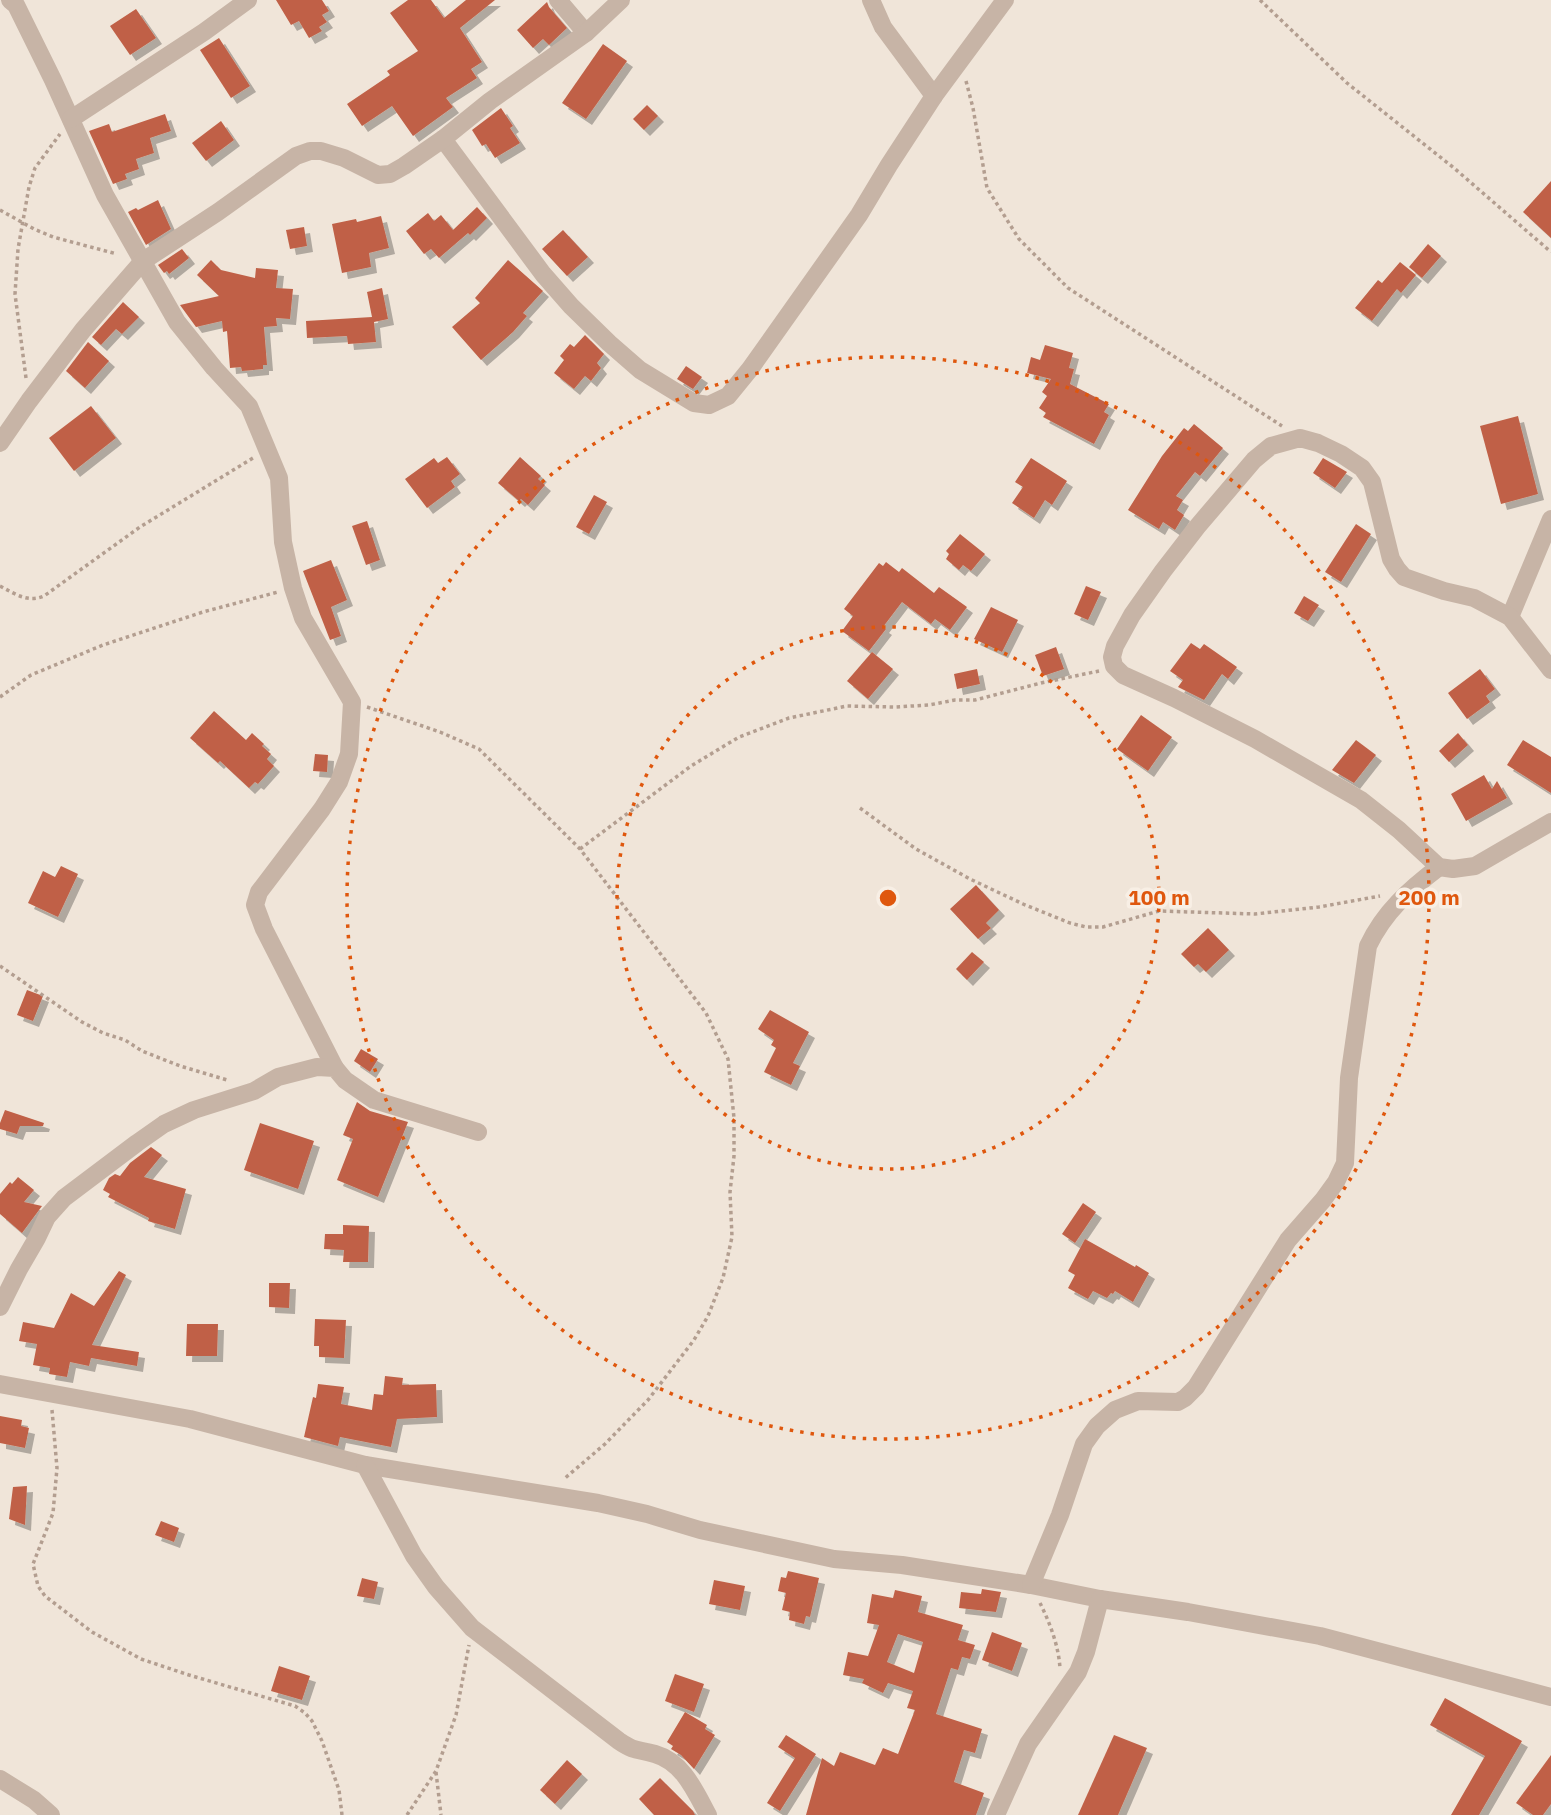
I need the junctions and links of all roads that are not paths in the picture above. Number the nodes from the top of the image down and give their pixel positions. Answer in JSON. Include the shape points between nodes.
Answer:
{"nodes":[{"id":1,"x":10,"y":0,"type":"edge"},
{"id":2,"x":248,"y":0,"type":"edge"},
{"id":3,"x":558,"y":0,"type":"edge"},
{"id":4,"x":621,"y":0,"type":"edge"},
{"id":5,"x":871,"y":0,"type":"edge"},
{"id":6,"x":1005,"y":0,"type":"edge"},
{"id":7,"x":586,"y":33,"type":"junction"},
{"id":8,"x":934,"y":96,"type":"junction"},
{"id":9,"x":71,"y":119,"type":"junction"},
{"id":10,"x":443,"y":139,"type":"junction"},
{"id":11,"x":142,"y":261,"type":"junction"},
{"id":12,"x":0,"y":443,"type":"edge"},
{"id":13,"x":1551,"y":519,"type":"edge"},
{"id":14,"x":1510,"y":617,"type":"junction"},
{"id":15,"x":1551,"y":670,"type":"edge"},
{"id":16,"x":1551,"y":822,"type":"edge"},
{"id":17,"x":1439,"y":867,"type":"junction"},
{"id":18,"x":335,"y":1068,"type":"junction"},
{"id":19,"x":478,"y":1132,"type":"dead end"},
{"id":20,"x":0,"y":1307,"type":"edge"},
{"id":21,"x":0,"y":1384,"type":"edge"},
{"id":22,"x":365,"y":1465,"type":"junction"},
{"id":23,"x":1031,"y":1585,"type":"junction"},
{"id":24,"x":1100,"y":1600,"type":"junction"},
{"id":25,"x":1551,"y":1697,"type":"edge"},
{"id":26,"x":0,"y":1779,"type":"edge"},
{"id":27,"x":51,"y":1815,"type":"edge"},
{"id":28,"x":708,"y":1815,"type":"edge"},
{"id":29,"x":996,"y":1815,"type":"edge"}],
"edges":[{"from":1,"to":9,"type":"street"},
{"from":2,"to":9,"type":"street"},
{"from":3,"to":7,"type":"street"},
{"from":4,"to":7,"type":"street"},
{"from":5,"to":8,"type":"street","via":[[883,27]]},
{"from":6,"to":8,"type":"street"},
{"from":7,"to":10,"type":"street"},
{"from":8,"to":10,"type":"street","via":[[859,215],[750,369],[728,396],[709,405],[694,403],[640,369],[571,306]]},
{"from":9,"to":11,"type":"street","via":[[105,195]]},
{"from":10,"to":11,"type":"street","via":[[390,174],[378,175],[321,151],[296,156]]},
{"from":11,"to":12,"type":"street","via":[[83,330]]},
{"from":11,"to":18,"type":"street","via":[[177,322],[249,405],[279,478],[283,542],[303,618],[352,702],[349,754],[339,782],[259,892],[255,905]]},
{"from":13,"to":14,"type":"street"},
{"from":14,"to":15,"type":"street"},
{"from":14,"to":17,"type":"street","via":[[1474,598],[1405,577],[1391,559],[1372,482],[1362,468],[1300,438],[1271,446],[1254,460],[1197,527],[1132,615],[1115,646],[1114,666],[1123,675],[1255,739],[1361,800]]},
{"from":16,"to":17,"type":"street","via":[[1475,866]]},
{"from":17,"to":23,"type":"street","via":[[1391,909],[1368,946],[1349,1078],[1345,1163],[1336,1182],[1289,1240],[1196,1387],[1178,1402],[1138,1401],[1115,1410],[1097,1426],[1084,1444]]},
{"from":18,"to":19,"type":"street","via":[[374,1100]]},
{"from":18,"to":20,"type":"street","via":[[317,1066],[278,1077],[254,1091],[164,1124],[137,1143],[64,1198],[47,1217]]},
{"from":21,"to":22,"type":"street","via":[[190,1419]]},
{"from":22,"to":23,"type":"street","via":[[598,1503],[834,1559]]},
{"from":22,"to":28,"type":"street","via":[[414,1556],[472,1628],[631,1750],[653,1754],[681,1769]]},
{"from":23,"to":24,"type":"street"},
{"from":24,"to":25,"type":"street","via":[[1320,1636]]},
{"from":24,"to":29,"type":"street","via":[[1078,1672],[1028,1744]]},
{"from":26,"to":27,"type":"street"}]}
